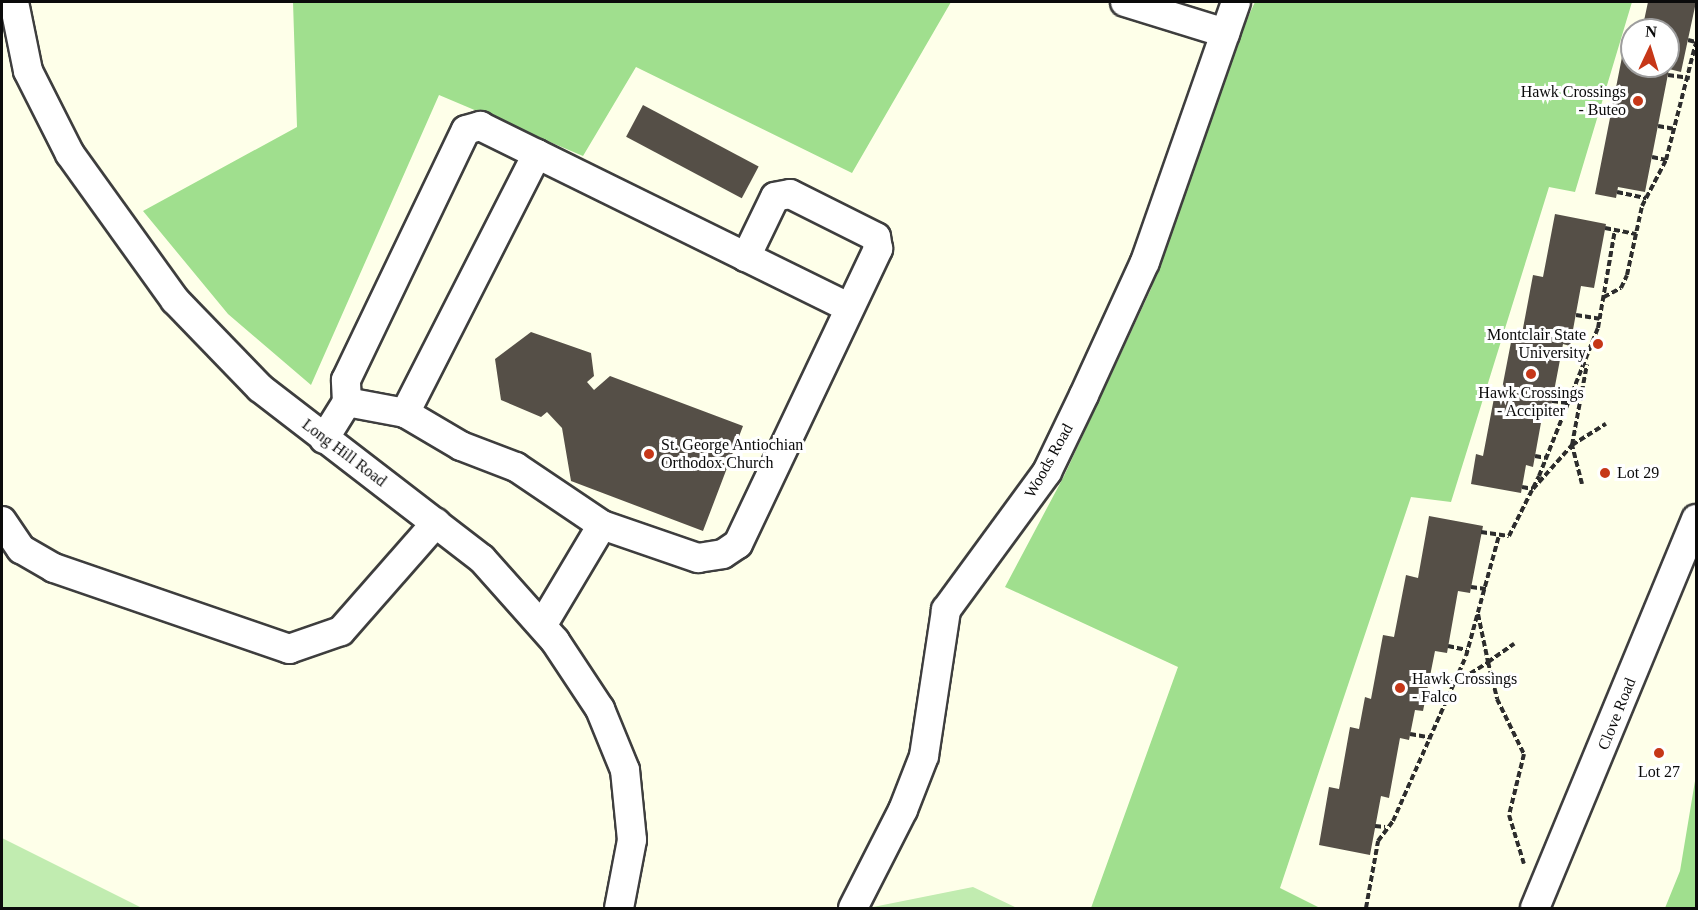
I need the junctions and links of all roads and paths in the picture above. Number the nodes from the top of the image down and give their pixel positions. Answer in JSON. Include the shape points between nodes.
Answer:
{"nodes":[{"id":1,"x":14,"y":2,"type":"edge"},
{"id":2,"x":1236,"y":2,"type":"edge"},
{"id":3,"x":1139,"y":4,"type":"edge"},
{"id":4,"x":1225,"y":33,"type":"junction"},
{"id":5,"x":1688,"y":40,"type":"dead end"},
{"id":6,"x":1696,"y":42,"type":"edge"},
{"id":7,"x":1680,"y":77,"type":"edge"},
{"id":8,"x":1690,"y":78,"type":"junction"},
{"id":9,"x":1658,"y":126,"type":"dead end"},
{"id":10,"x":1675,"y":129,"type":"junction"},
{"id":11,"x":537,"y":154,"type":"junction"},
{"id":12,"x":1652,"y":157,"type":"dead end"},
{"id":13,"x":1666,"y":160,"type":"junction"},
{"id":14,"x":1617,"y":192,"type":"dead end"},
{"id":15,"x":1646,"y":198,"type":"junction"},
{"id":16,"x":1605,"y":228,"type":"dead end"},
{"id":17,"x":1615,"y":230,"type":"junction"},
{"id":18,"x":1636,"y":234,"type":"junction"},
{"id":19,"x":746,"y":257,"type":"junction"},
{"id":20,"x":1604,"y":298,"type":"junction"},
{"id":21,"x":848,"y":308,"type":"junction"},
{"id":22,"x":1576,"y":315,"type":"dead end"},
{"id":23,"x":1600,"y":319,"type":"junction"},
{"id":24,"x":1562,"y":349,"type":"dead end"},
{"id":25,"x":1588,"y":354,"type":"junction"},
{"id":26,"x":1552,"y":400,"type":"dead end"},
{"id":27,"x":347,"y":402,"type":"junction"},
{"id":28,"x":1568,"y":403,"type":"junction"},
{"id":29,"x":405,"y":413,"type":"junction"},
{"id":30,"x":1606,"y":423,"type":"dead end"},
{"id":31,"x":324,"y":439,"type":"junction"},
{"id":32,"x":1572,"y":445,"type":"junction"},
{"id":33,"x":1535,"y":456,"type":"dead end"},
{"id":34,"x":1546,"y":458,"type":"junction"},
{"id":35,"x":1582,"y":483,"type":"dead end"},
{"id":36,"x":1522,"y":487,"type":"dead end"},
{"id":37,"x":1533,"y":489,"type":"junction"},
{"id":38,"x":1696,"y":519,"type":"edge"},
{"id":39,"x":2,"y":521,"type":"edge"},
{"id":40,"x":435,"y":523,"type":"junction"},
{"id":41,"x":602,"y":525,"type":"junction"},
{"id":42,"x":1482,"y":532,"type":"dead end"},
{"id":43,"x":1499,"y":535,"type":"junction"},
{"id":44,"x":1471,"y":586,"type":"dead end"},
{"id":45,"x":1486,"y":589,"type":"junction"},
{"id":46,"x":1478,"y":614,"type":"junction"},
{"id":47,"x":543,"y":624,"type":"junction"},
{"id":48,"x":1514,"y":644,"type":"dead end"},
{"id":49,"x":1448,"y":646,"type":"dead end"},
{"id":50,"x":1467,"y":650,"type":"junction"},
{"id":51,"x":1488,"y":662,"type":"junction"},
{"id":52,"x":1429,"y":678,"type":"dead end"},
{"id":53,"x":1455,"y":683,"type":"junction"},
{"id":54,"x":1410,"y":734,"type":"dead end"},
{"id":55,"x":1432,"y":738,"type":"junction"},
{"id":56,"x":1375,"y":826,"type":"dead end"},
{"id":57,"x":1385,"y":827,"type":"junction"},
{"id":58,"x":1547,"y":880,"type":"junction"},
{"id":59,"x":619,"y":909,"type":"edge"},
{"id":60,"x":853,"y":909,"type":"edge"},
{"id":61,"x":1366,"y":909,"type":"edge"},
{"id":62,"x":1535,"y":909,"type":"edge"}],
"edges":[{"from":1,"to":31,"type":"street","name":"Long Hill Road","via":[[28,71],[101,201],[175,300],[215,344]]},
{"from":2,"to":4,"type":"street","name":"Woods Road"},
{"from":3,"to":4,"type":"street"},
{"from":4,"to":60,"type":"street","name":"Woods Road","via":[[1144,262],[1047,472],[946,610],[924,756],[903,810]]},
{"from":5,"to":6,"type":"path"},
{"from":6,"to":8,"type":"path"},
{"from":7,"to":8,"type":"path"},
{"from":8,"to":10,"type":"path"},
{"from":9,"to":10,"type":"path"},
{"from":10,"to":13,"type":"path"},
{"from":11,"to":19,"type":"street"},
{"from":11,"to":27,"type":"street","via":[[480,126],[466,130],[346,380]]},
{"from":11,"to":29,"type":"street"},
{"from":12,"to":13,"type":"path"},
{"from":13,"to":15,"type":"path"},
{"from":14,"to":15,"type":"path"},
{"from":15,"to":18,"type":"path"},
{"from":16,"to":17,"type":"path"},
{"from":17,"to":18,"type":"path"},
{"from":17,"to":20,"type":"path"},
{"from":18,"to":20,"type":"path","via":[[1621,288]]},
{"from":19,"to":21,"type":"street"},
{"from":19,"to":21,"type":"street","via":[[775,197],[790,194],[876,237],[878,249]]},
{"from":20,"to":23,"type":"path"},
{"from":21,"to":41,"type":"street","via":[[738,544],[723,554],[698,558]]},
{"from":22,"to":23,"type":"path"},
{"from":23,"to":25,"type":"path"},
{"from":24,"to":25,"type":"path"},
{"from":25,"to":28,"type":"path"},
{"from":25,"to":32,"type":"path"},
{"from":26,"to":28,"type":"path"},
{"from":27,"to":29,"type":"street"},
{"from":27,"to":31,"type":"street"},
{"from":28,"to":34,"type":"path"},
{"from":29,"to":41,"type":"street","via":[[461,446],[516,467]]},
{"from":30,"to":32,"type":"path"},
{"from":31,"to":40,"type":"street","name":"Long Hill Road"},
{"from":32,"to":35,"type":"path"},
{"from":32,"to":37,"type":"path"},
{"from":33,"to":34,"type":"path"},
{"from":34,"to":37,"type":"path"},
{"from":36,"to":37,"type":"path"},
{"from":37,"to":43,"type":"path","via":[[1509,536]]},
{"from":38,"to":58,"type":"street","name":"Clove Road"},
{"from":39,"to":40,"type":"street","via":[[21,549],[54,568],[117,586],[263,644],[288,649],[315,644],[341,631]]},
{"from":40,"to":47,"type":"street","name":"Long Hill Road","via":[[482,559]]},
{"from":41,"to":47,"type":"street"},
{"from":42,"to":43,"type":"path"},
{"from":43,"to":45,"type":"path"},
{"from":44,"to":45,"type":"path"},
{"from":45,"to":46,"type":"path"},
{"from":46,"to":50,"type":"path"},
{"from":46,"to":51,"type":"path"},
{"from":47,"to":59,"type":"street","name":"Long Hill Road","via":[[600,709],[625,770],[632,840]]},
{"from":48,"to":51,"type":"path"},
{"from":49,"to":50,"type":"path"},
{"from":50,"to":53,"type":"path"},
{"from":51,"to":53,"type":"path"},
{"from":51,"to":58,"type":"path","via":[[1497,699],[1524,753],[1510,797],[1513,838],[1519,859]]},
{"from":52,"to":53,"type":"path"},
{"from":53,"to":55,"type":"path"},
{"from":54,"to":55,"type":"path"},
{"from":55,"to":57,"type":"path"},
{"from":56,"to":57,"type":"path"},
{"from":57,"to":61,"type":"path"},
{"from":58,"to":62,"type":"street","name":"Clove Road"}]}
